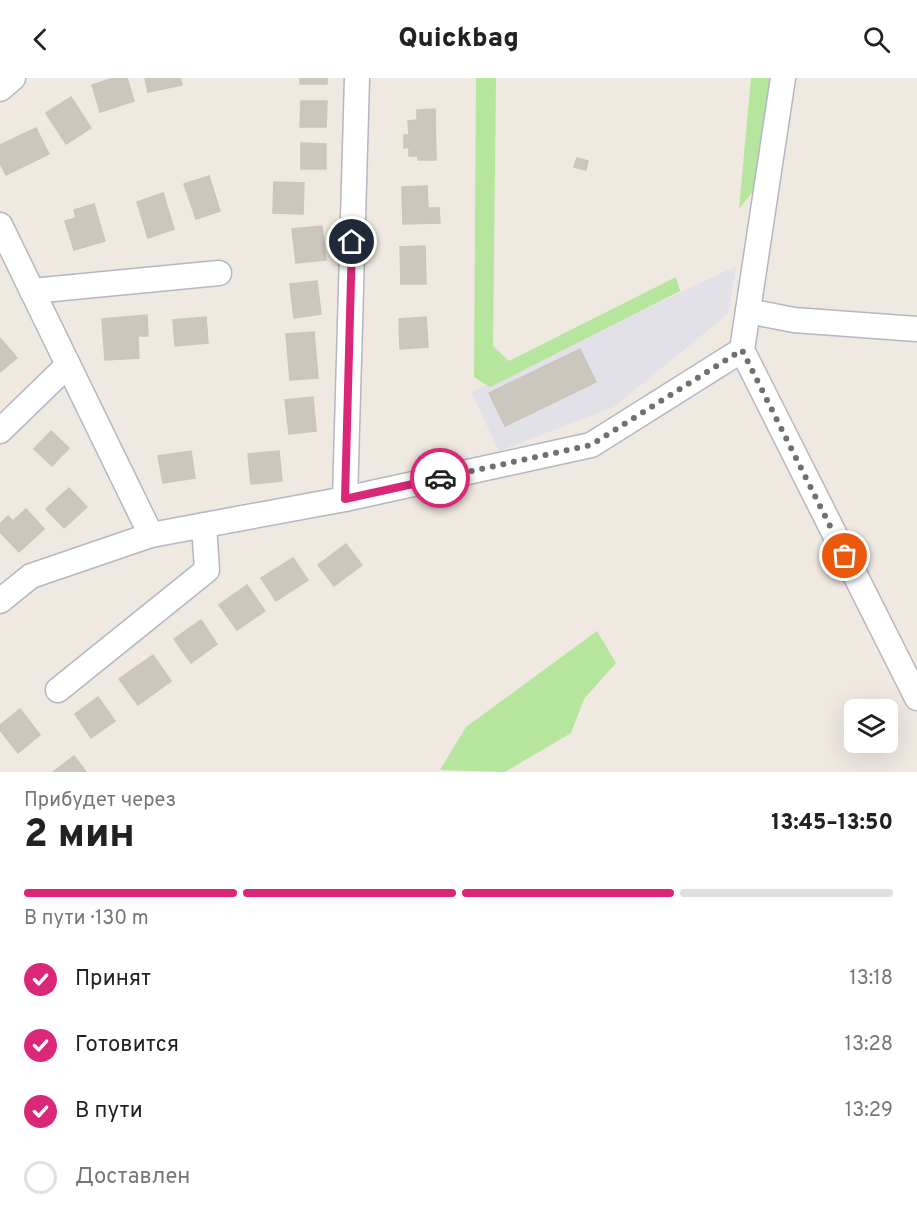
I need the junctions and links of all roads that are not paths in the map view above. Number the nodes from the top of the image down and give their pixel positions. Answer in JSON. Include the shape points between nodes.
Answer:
{"nodes":[{"id":1,"x":13,"y":78,"type":"edge"},
{"id":2,"x":357,"y":78,"type":"edge"},
{"id":3,"x":783,"y":78,"type":"edge"},
{"id":4,"x":0,"y":89,"type":"edge"},
{"id":5,"x":0,"y":225,"type":"edge"},
{"id":6,"x":219,"y":273,"type":"dead end"},
{"id":7,"x":32,"y":291,"type":"junction"},
{"id":8,"x":748,"y":311,"type":"junction"},
{"id":9,"x":917,"y":329,"type":"edge"},
{"id":10,"x":742,"y":350,"type":"junction"},
{"id":11,"x":68,"y":365,"type":"junction"},
{"id":12,"x":0,"y":431,"type":"edge"},
{"id":13,"x":345,"y":499,"type":"junction"},
{"id":14,"x":204,"y":525,"type":"junction"},
{"id":15,"x":151,"y":535,"type":"junction"},
{"id":16,"x":0,"y":601,"type":"edge"},
{"id":17,"x":58,"y":690,"type":"dead end"},
{"id":18,"x":917,"y":698,"type":"edge"}],
"edges":[{"from":1,"to":4,"type":"street"},
{"from":2,"to":13,"type":"street"},
{"from":3,"to":8,"type":"street"},
{"from":5,"to":7,"type":"street"},
{"from":6,"to":7,"type":"street"},
{"from":7,"to":11,"type":"street"},
{"from":8,"to":9,"type":"street","via":[[794,320]]},
{"from":8,"to":10,"type":"street"},
{"from":10,"to":13,"type":"street","via":[[591,445]]},
{"from":10,"to":18,"type":"street"},
{"from":11,"to":12,"type":"street"},
{"from":11,"to":15,"type":"street"},
{"from":13,"to":14,"type":"street"},
{"from":14,"to":15,"type":"street"},
{"from":14,"to":17,"type":"street","via":[[207,570]]},
{"from":15,"to":16,"type":"street","via":[[32,576]]}]}
